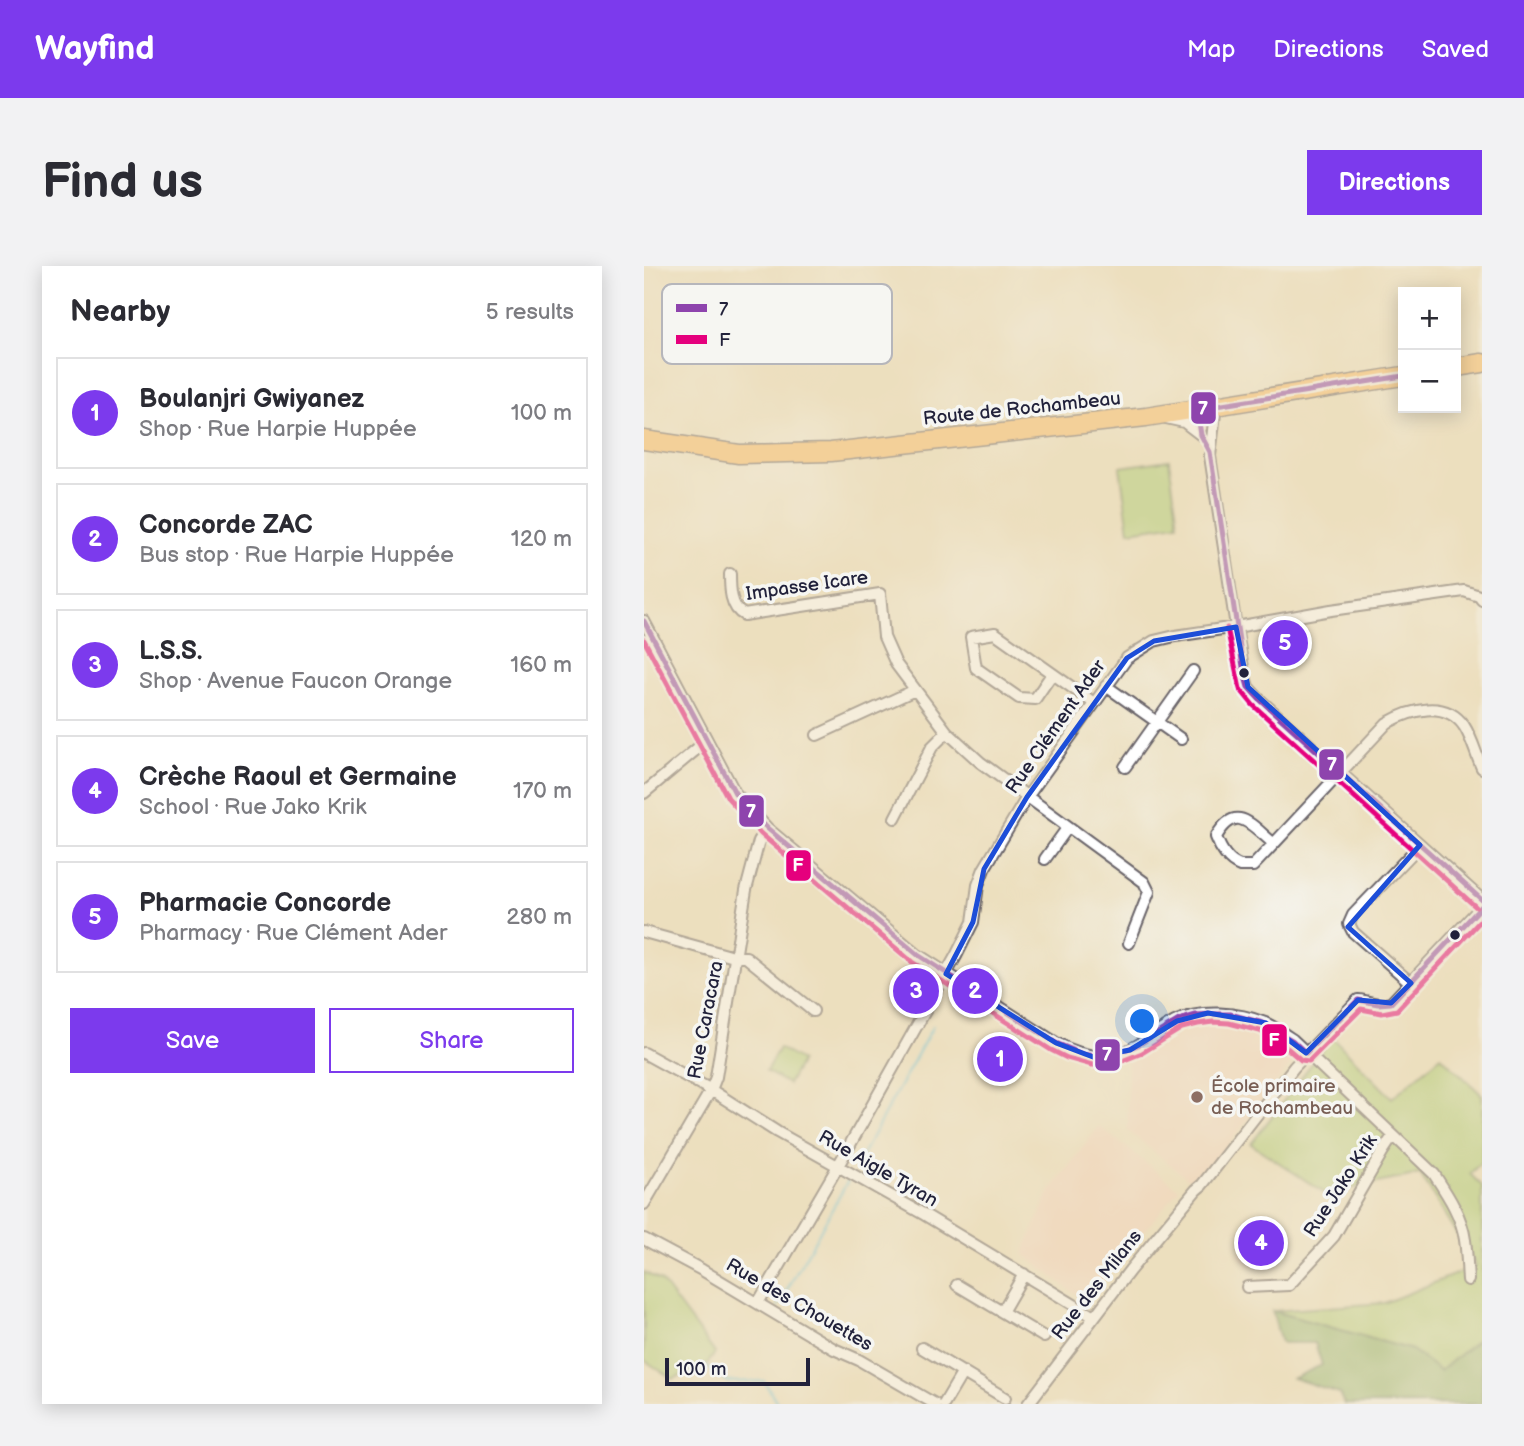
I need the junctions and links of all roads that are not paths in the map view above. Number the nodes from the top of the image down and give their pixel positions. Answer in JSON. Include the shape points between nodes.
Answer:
{"nodes":[{"id":1,"x":1482,"y":363,"type":"edge"},
{"id":2,"x":1461,"y":367,"type":"edge"},
{"id":3,"x":1398,"y":377,"type":"edge"},
{"id":4,"x":1216,"y":405,"type":"junction"},
{"id":5,"x":1197,"y":409,"type":"junction"},
{"id":6,"x":1146,"y":417,"type":"junction"},
{"id":7,"x":1201,"y":435,"type":"junction"},
{"id":8,"x":644,"y":440,"type":"edge"},
{"id":9,"x":1210,"y":452,"type":"junction"},
{"id":10,"x":730,"y":573,"type":"dead end"},
{"id":11,"x":1482,"y":600,"type":"edge"},
{"id":12,"x":644,"y":621,"type":"edge"},
{"id":13,"x":1236,"y":627,"type":"junction"},
{"id":14,"x":1193,"y":671,"type":"dead end"},
{"id":15,"x":1052,"y":674,"type":"junction"},
{"id":16,"x":1106,"y":686,"type":"junction"},
{"id":17,"x":915,"y":690,"type":"junction"},
{"id":18,"x":1094,"y":703,"type":"junction"},
{"id":19,"x":1157,"y":722,"type":"junction"},
{"id":20,"x":947,"y":732,"type":"junction"},
{"id":21,"x":817,"y":736,"type":"dead end"},
{"id":22,"x":1181,"y":739,"type":"dead end"},
{"id":23,"x":707,"y":743,"type":"junction"},
{"id":24,"x":1125,"y":767,"type":"dead end"},
{"id":25,"x":1482,"y":768,"type":"edge"},
{"id":26,"x":1341,"y":772,"type":"junction"},
{"id":27,"x":644,"y":793,"type":"edge"},
{"id":28,"x":1027,"y":797,"type":"junction"},
{"id":29,"x":895,"y":818,"type":"dead end"},
{"id":30,"x":1068,"y":827,"type":"junction"},
{"id":31,"x":767,"y":828,"type":"junction"},
{"id":32,"x":1273,"y":843,"type":"junction"},
{"id":33,"x":1420,"y":845,"type":"junction"},
{"id":34,"x":1045,"y":859,"type":"dead end"},
{"id":35,"x":1482,"y":900,"type":"edge"},
{"id":36,"x":1482,"y":906,"type":"edge"},
{"id":37,"x":644,"y":932,"type":"edge"},
{"id":38,"x":1129,"y":943,"type":"dead end"},
{"id":39,"x":737,"y":957,"type":"junction"},
{"id":40,"x":946,"y":974,"type":"junction"},
{"id":41,"x":1411,"y":983,"type":"junction"},
{"id":42,"x":813,"y":1011,"type":"dead end"},
{"id":43,"x":644,"y":1053,"type":"edge"},
{"id":44,"x":1306,"y":1053,"type":"junction"},
{"id":45,"x":711,"y":1090,"type":"junction"},
{"id":46,"x":1393,"y":1136,"type":"junction"},
{"id":47,"x":838,"y":1166,"type":"junction"},
{"id":48,"x":644,"y":1204,"type":"edge"},
{"id":49,"x":644,"y":1239,"type":"edge"},
{"id":50,"x":1024,"y":1274,"type":"junction"},
{"id":51,"x":1468,"y":1280,"type":"dead end"},
{"id":52,"x":957,"y":1284,"type":"dead end"},
{"id":53,"x":1247,"y":1287,"type":"dead end"},
{"id":54,"x":758,"y":1303,"type":"junction"},
{"id":55,"x":1002,"y":1312,"type":"junction"},
{"id":56,"x":1094,"y":1317,"type":"junction"},
{"id":57,"x":1044,"y":1336,"type":"dead end"},
{"id":58,"x":922,"y":1348,"type":"dead end"},
{"id":59,"x":963,"y":1372,"type":"junction"},
{"id":60,"x":1005,"y":1398,"type":"dead end"},
{"id":61,"x":935,"y":1404,"type":"edge"},
{"id":62,"x":944,"y":1404,"type":"edge"},
{"id":63,"x":1028,"y":1404,"type":"edge"}],
"edges":[{"from":1,"to":2,"type":"main road"},
{"from":3,"to":4,"type":"main road","name":"Route de Rochambeau"},
{"from":4,"to":5,"type":"main road","name":"Route de Rochambeau"},
{"from":4,"to":9,"type":"street"},
{"from":5,"to":6,"type":"main road","name":"Route de Rochambeau"},
{"from":5,"to":7,"type":"street"},
{"from":6,"to":7,"type":"street","via":[[1184,422]]},
{"from":6,"to":8,"type":"main road","name":"Route de Rochambeau","via":[[831,452],[739,454]]},
{"from":7,"to":9,"type":"street"},
{"from":9,"to":13,"type":"street"},
{"from":10,"to":17,"type":"street","name":"Impasse Icare","via":[[734,605],[744,615],[880,594],[884,637]]},
{"from":11,"to":13,"type":"street","name":"Rue Clément Ader","via":[[1464,591]]},
{"from":12,"to":23,"type":"street"},
{"from":13,"to":16,"type":"street","name":"Rue Clément Ader","via":[[1154,641],[1126,659]]},
{"from":13,"to":26,"type":"street","via":[[1248,687]]},
{"from":14,"to":19,"type":"street"},
{"from":15,"to":15,"type":"street","via":[[1035,699],[1019,698],[976,668],[971,637],[995,633]]},
{"from":15,"to":18,"type":"street"},
{"from":16,"to":18,"type":"street","name":"Rue Clément Ader"},
{"from":16,"to":19,"type":"street"},
{"from":17,"to":20,"type":"street"},
{"from":17,"to":21,"type":"street"},
{"from":18,"to":28,"type":"street","name":"Rue Clément Ader"},
{"from":19,"to":22,"type":"street"},
{"from":19,"to":24,"type":"street"},
{"from":20,"to":28,"type":"street"},
{"from":20,"to":29,"type":"street","via":[[932,747]]},
{"from":23,"to":27,"type":"street"},
{"from":23,"to":31,"type":"street","via":[[735,793]]},
{"from":25,"to":26,"type":"street","via":[[1464,727],[1454,716],[1424,709],[1387,723]]},
{"from":26,"to":32,"type":"street"},
{"from":26,"to":33,"type":"street"},
{"from":28,"to":30,"type":"street"},
{"from":28,"to":40,"type":"street","name":"Rue Clément Ader","via":[[984,869],[973,922]]},
{"from":30,"to":34,"type":"street"},
{"from":30,"to":38,"type":"street","via":[[1144,882],[1149,892]]},
{"from":31,"to":39,"type":"street","name":"Rue Caracara","via":[[746,890]]},
{"from":31,"to":40,"type":"street"},
{"from":32,"to":32,"type":"street","via":[[1245,820],[1234,818],[1216,837],[1220,848],[1241,866],[1253,866]]},
{"from":33,"to":35,"type":"street"},
{"from":33,"to":41,"type":"street","via":[[1349,924]]},
{"from":36,"to":41,"type":"street"},
{"from":37,"to":39,"type":"street"},
{"from":39,"to":42,"type":"street","via":[[746,957]]},
{"from":39,"to":45,"type":"street","name":"Rue Caracara"},
{"from":40,"to":44,"type":"street","via":[[1056,1043],[1093,1057],[1130,1050],[1177,1021],[1208,1013],[1236,1014],[1266,1023]]},
{"from":40,"to":47,"type":"street","name":"Rue Clément Ader"},
{"from":41,"to":44,"type":"street","name":"Rue des Milans","via":[[1385,1005],[1358,1000]]},
{"from":43,"to":45,"type":"street","name":"Rue Aigle Tyran"},
{"from":44,"to":46,"type":"street"},
{"from":44,"to":56,"type":"street","name":"Rue des Milans"},
{"from":45,"to":47,"type":"street","name":"Rue Aigle Tyran"},
{"from":45,"to":48,"type":"street","name":"Rue Caracara"},
{"from":46,"to":51,"type":"street","via":[[1434,1174],[1458,1215],[1465,1237]]},
{"from":46,"to":53,"type":"street","name":"Rue Jako Krik","via":[[1334,1236],[1289,1285]]},
{"from":47,"to":50,"type":"street","name":"Rue Aigle Tyran"},
{"from":47,"to":54,"type":"street","name":"Rue Clément Ader"},
{"from":49,"to":54,"type":"street","name":"Rue des Chouettes"},
{"from":50,"to":55,"type":"street"},
{"from":50,"to":56,"type":"street","name":"Rue Aigle Tyran"},
{"from":52,"to":55,"type":"street"},
{"from":54,"to":61,"type":"street","name":"Rue des Chouettes"},
{"from":55,"to":57,"type":"street"},
{"from":56,"to":63,"type":"street","name":"Rue des Milans"},
{"from":58,"to":59,"type":"street"},
{"from":59,"to":60,"type":"street"},
{"from":59,"to":62,"type":"street"}]}
